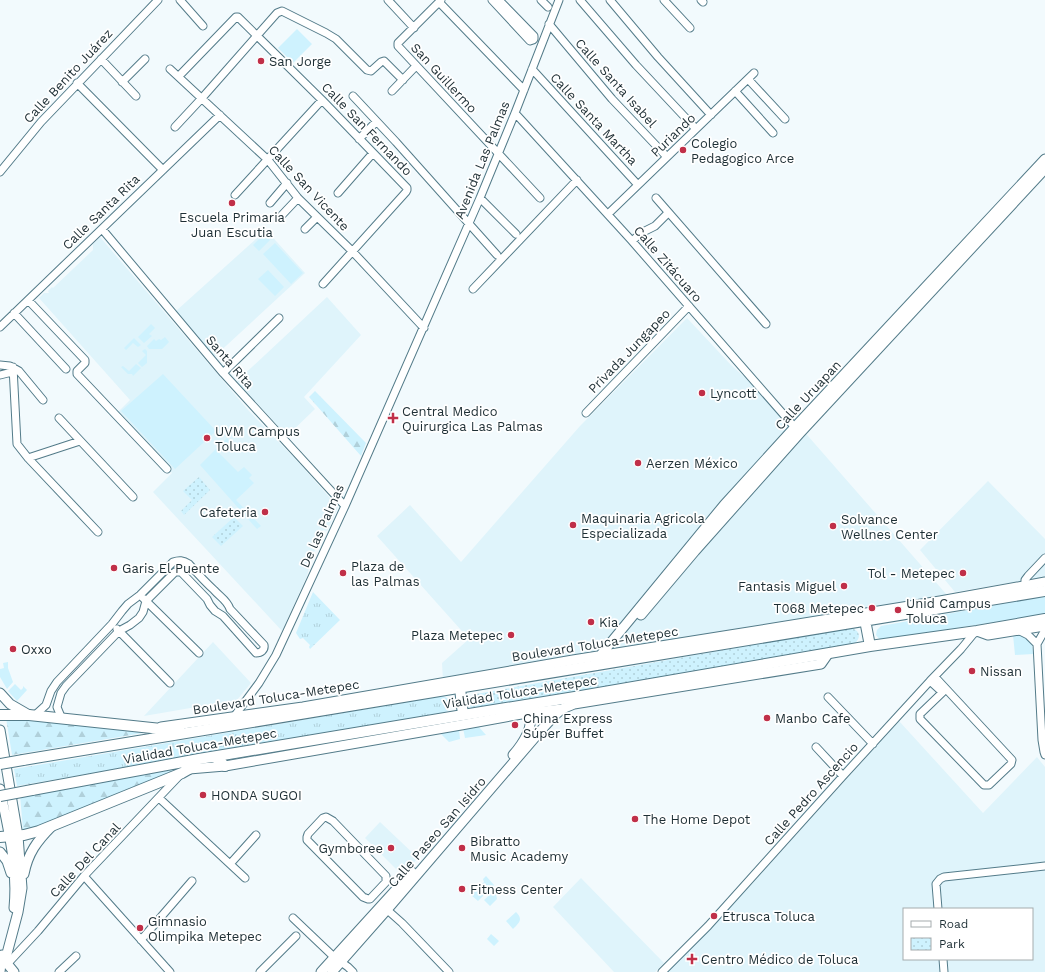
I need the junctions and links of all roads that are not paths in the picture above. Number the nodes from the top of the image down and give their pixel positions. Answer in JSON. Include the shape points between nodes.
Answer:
{"nodes":[{"id":1,"x":158,"y":0,"type":"edge"},
{"id":2,"x":180,"y":0,"type":"edge"},
{"id":3,"x":388,"y":0,"type":"edge"},
{"id":4,"x":540,"y":0,"type":"edge"},
{"id":5,"x":559,"y":0,"type":"edge"},
{"id":6,"x":580,"y":0,"type":"edge"},
{"id":7,"x":610,"y":0,"type":"edge"},
{"id":8,"x":664,"y":0,"type":"edge"},
{"id":9,"x":440,"y":1,"type":"edge"},
{"id":10,"x":497,"y":1,"type":"edge"},
{"id":11,"x":548,"y":7,"type":"dead end"},
{"id":12,"x":549,"y":24,"type":"junction"},
{"id":13,"x":203,"y":26,"type":"dead end"},
{"id":14,"x":414,"y":28,"type":"junction"},
{"id":15,"x":690,"y":28,"type":"dead end"},
{"id":16,"x":257,"y":35,"type":"junction"},
{"id":17,"x":101,"y":59,"type":"junction"},
{"id":18,"x":145,"y":59,"type":"dead end"},
{"id":19,"x":416,"y":66,"type":"junction"},
{"id":20,"x":170,"y":69,"type":"dead end"},
{"id":21,"x":532,"y":69,"type":"junction"},
{"id":22,"x":754,"y":73,"type":"dead end"},
{"id":23,"x":179,"y":76,"type":"junction"},
{"id":24,"x":748,"y":79,"type":"junction"},
{"id":25,"x":403,"y":80,"type":"junction"},
{"id":26,"x":122,"y":82,"type":"junction"},
{"id":27,"x":77,"y":83,"type":"junction"},
{"id":28,"x":524,"y":90,"type":"junction"},
{"id":29,"x":392,"y":91,"type":"dead end"},
{"id":30,"x":736,"y":91,"type":"junction"},
{"id":31,"x":136,"y":96,"type":"dead end"},
{"id":32,"x":352,"y":96,"type":"dead end"},
{"id":33,"x":202,"y":98,"type":"junction"},
{"id":34,"x":322,"y":100,"type":"junction"},
{"id":35,"x":515,"y":113,"type":"junction"},
{"id":36,"x":220,"y":115,"type":"junction"},
{"id":37,"x":711,"y":115,"type":"junction"},
{"id":38,"x":785,"y":119,"type":"dead end"},
{"id":39,"x":376,"y":122,"type":"junction"},
{"id":40,"x":175,"y":128,"type":"dead end"},
{"id":41,"x":696,"y":129,"type":"junction"},
{"id":42,"x":773,"y":133,"type":"dead end"},
{"id":43,"x":359,"y":139,"type":"junction"},
{"id":44,"x":373,"y":153,"type":"junction"},
{"id":45,"x":498,"y":154,"type":"junction"},
{"id":46,"x":667,"y":157,"type":"junction"},
{"id":47,"x":1045,"y":159,"type":"edge"},
{"id":48,"x":268,"y":160,"type":"junction"},
{"id":49,"x":1045,"y":169,"type":"edge"},
{"id":50,"x":163,"y":170,"type":"junction"},
{"id":51,"x":0,"y":172,"type":"edge"},
{"id":52,"x":577,"y":180,"type":"junction"},
{"id":53,"x":287,"y":183,"type":"junction"},
{"id":54,"x":638,"y":185,"type":"junction"},
{"id":55,"x":338,"y":193,"type":"dead end"},
{"id":56,"x":235,"y":195,"type":"dead end"},
{"id":57,"x":298,"y":198,"type":"junction"},
{"id":58,"x":480,"y":198,"type":"junction"},
{"id":59,"x":540,"y":198,"type":"dead end"},
{"id":60,"x":656,"y":198,"type":"dead end"},
{"id":61,"x":270,"y":203,"type":"dead end"},
{"id":62,"x":668,"y":213,"type":"junction"},
{"id":63,"x":608,"y":214,"type":"junction"},
{"id":64,"x":281,"y":216,"type":"dead end"},
{"id":65,"x":317,"y":217,"type":"junction"},
{"id":66,"x":469,"y":224,"type":"junction"},
{"id":67,"x":102,"y":229,"type":"junction"},
{"id":68,"x":306,"y":229,"type":"dead end"},
{"id":69,"x":516,"y":234,"type":"dead end"},
{"id":70,"x":632,"y":241,"type":"junction"},
{"id":71,"x":352,"y":251,"type":"junction"},
{"id":72,"x":497,"y":255,"type":"dead end"},
{"id":73,"x":323,"y":284,"type":"dead end"},
{"id":74,"x":473,"y":289,"type":"dead end"},
{"id":75,"x":28,"y":300,"type":"junction"},
{"id":76,"x":689,"y":306,"type":"junction"},
{"id":77,"x":14,"y":313,"type":"junction"},
{"id":78,"x":903,"y":317,"type":"junction"},
{"id":79,"x":279,"y":318,"type":"dead end"},
{"id":80,"x":766,"y":324,"type":"dead end"},
{"id":81,"x":0,"y":327,"type":"edge"},
{"id":82,"x":424,"y":328,"type":"junction"},
{"id":83,"x":0,"y":365,"type":"edge"},
{"id":84,"x":66,"y":369,"type":"dead end"},
{"id":85,"x":15,"y":370,"type":"junction"},
{"id":86,"x":223,"y":373,"type":"junction"},
{"id":87,"x":0,"y":374,"type":"edge"},
{"id":88,"x":43,"y":400,"type":"dead end"},
{"id":89,"x":586,"y":413,"type":"dead end"},
{"id":90,"x":59,"y":418,"type":"dead end"},
{"id":91,"x":798,"y":430,"type":"junction"},
{"id":92,"x":80,"y":441,"type":"junction"},
{"id":93,"x":28,"y":458,"type":"junction"},
{"id":94,"x":168,"y":469,"type":"dead end"},
{"id":95,"x":133,"y":498,"type":"dead end"},
{"id":96,"x":345,"y":506,"type":"junction"},
{"id":97,"x":98,"y":532,"type":"dead end"},
{"id":98,"x":1045,"y":558,"type":"edge"},
{"id":99,"x":1045,"y":582,"type":"edge"},
{"id":100,"x":1025,"y":590,"type":"junction"},
{"id":101,"x":1045,"y":591,"type":"edge"},
{"id":102,"x":215,"y":592,"type":"junction"},
{"id":103,"x":143,"y":598,"type":"junction"},
{"id":104,"x":207,"y":599,"type":"junction"},
{"id":105,"x":945,"y":603,"type":"junction"},
{"id":106,"x":230,"y":609,"type":"junction"},
{"id":107,"x":223,"y":616,"type":"junction"},
{"id":108,"x":1045,"y":619,"type":"edge"},
{"id":109,"x":865,"y":620,"type":"junction"},
{"id":110,"x":112,"y":624,"type":"junction"},
{"id":111,"x":1045,"y":626,"type":"edge"},
{"id":112,"x":119,"y":630,"type":"junction"},
{"id":113,"x":1020,"y":630,"type":"junction"},
{"id":114,"x":1045,"y":630,"type":"edge"},
{"id":115,"x":976,"y":631,"type":"junction"},
{"id":116,"x":1037,"y":644,"type":"junction"},
{"id":117,"x":870,"y":646,"type":"junction"},
{"id":118,"x":199,"y":653,"type":"dead end"},
{"id":119,"x":644,"y":653,"type":"junction"},
{"id":120,"x":616,"y":654,"type":"junction"},
{"id":121,"x":828,"y":654,"type":"junction"},
{"id":122,"x":599,"y":657,"type":"junction"},
{"id":123,"x":933,"y":679,"type":"junction"},
{"id":124,"x":170,"y":683,"type":"dead end"},
{"id":125,"x":446,"y":686,"type":"junction"},
{"id":126,"x":460,"y":688,"type":"junction"},
{"id":127,"x":51,"y":691,"type":"junction"},
{"id":128,"x":944,"y":691,"type":"junction"},
{"id":129,"x":0,"y":693,"type":"edge"},
{"id":130,"x":61,"y":693,"type":"junction"},
{"id":131,"x":581,"y":696,"type":"junction"},
{"id":132,"x":828,"y":697,"type":"dead end"},
{"id":133,"x":541,"y":702,"type":"junction"},
{"id":134,"x":574,"y":704,"type":"junction"},
{"id":135,"x":46,"y":705,"type":"junction"},
{"id":136,"x":515,"y":706,"type":"junction"},
{"id":137,"x":57,"y":707,"type":"junction"},
{"id":138,"x":303,"y":707,"type":"junction"},
{"id":139,"x":562,"y":709,"type":"junction"},
{"id":140,"x":317,"y":711,"type":"junction"},
{"id":141,"x":530,"y":712,"type":"junction"},
{"id":142,"x":0,"y":715,"type":"edge"},
{"id":143,"x":462,"y":715,"type":"junction"},
{"id":144,"x":32,"y":716,"type":"junction"},
{"id":145,"x":234,"y":717,"type":"junction"},
{"id":146,"x":62,"y":719,"type":"junction"},
{"id":147,"x":248,"y":719,"type":"junction"},
{"id":148,"x":228,"y":727,"type":"junction"},
{"id":149,"x":150,"y":728,"type":"junction"},
{"id":150,"x":0,"y":730,"type":"edge"},
{"id":151,"x":192,"y":733,"type":"junction"},
{"id":152,"x":873,"y":744,"type":"junction"},
{"id":153,"x":816,"y":747,"type":"dead end"},
{"id":154,"x":1045,"y":755,"type":"edge"},
{"id":155,"x":215,"y":757,"type":"junction"},
{"id":156,"x":199,"y":759,"type":"junction"},
{"id":157,"x":0,"y":764,"type":"edge"},
{"id":158,"x":225,"y":766,"type":"junction"},
{"id":159,"x":186,"y":771,"type":"junction"},
{"id":160,"x":842,"y":776,"type":"junction"},
{"id":161,"x":0,"y":789,"type":"edge"},
{"id":162,"x":0,"y":796,"type":"edge"},
{"id":163,"x":159,"y":798,"type":"junction"},
{"id":164,"x":53,"y":825,"type":"junction"},
{"id":165,"x":256,"y":835,"type":"dead end"},
{"id":166,"x":9,"y":836,"type":"edge"},
{"id":167,"x":0,"y":852,"type":"edge"},
{"id":168,"x":230,"y":864,"type":"junction"},
{"id":169,"x":1045,"y":866,"type":"edge"},
{"id":170,"x":84,"y":876,"type":"junction"},
{"id":171,"x":245,"y":878,"type":"dead end"},
{"id":172,"x":192,"y":881,"type":"dead end"},
{"id":173,"x":19,"y":889,"type":"junction"},
{"id":174,"x":377,"y":893,"type":"junction"},
{"id":175,"x":386,"y":905,"type":"junction"},
{"id":176,"x":938,"y":908,"type":"edge"},
{"id":177,"x":293,"y":918,"type":"dead end"},
{"id":178,"x":296,"y":936,"type":"dead end"},
{"id":179,"x":141,"y":940,"type":"junction"},
{"id":180,"x":76,"y":956,"type":"dead end"},
{"id":181,"x":337,"y":959,"type":"junction"},
{"id":182,"x":2,"y":960,"type":"edge"},
{"id":183,"x":943,"y":960,"type":"edge"},
{"id":184,"x":13,"y":971,"type":"edge"},
{"id":185,"x":167,"y":971,"type":"edge"},
{"id":186,"x":0,"y":972,"type":"edge"},
{"id":187,"x":59,"y":972,"type":"edge"},
{"id":188,"x":260,"y":972,"type":"edge"},
{"id":189,"x":321,"y":972,"type":"edge"},
{"id":190,"x":332,"y":972,"type":"edge"},
{"id":191,"x":353,"y":972,"type":"edge"},
{"id":192,"x":449,"y":972,"type":"edge"},
{"id":193,"x":662,"y":972,"type":"edge"},
{"id":194,"x":944,"y":972,"type":"edge"}],
"edges":[{"from":1,"to":17,"type":"street","name":"Calle Benito Juárez"},
{"from":2,"to":13,"type":"street"},
{"from":3,"to":14,"type":"street"},
{"from":4,"to":11,"type":"street"},
{"from":5,"to":12,"type":"street","name":"Avenida Las Palmas"},
{"from":6,"to":41,"type":"street"},
{"from":7,"to":37,"type":"street"},
{"from":8,"to":15,"type":"street"},
{"from":9,"to":14,"type":"street"},
{"from":9,"to":28,"type":"street"},
{"from":10,"to":10,"type":"street","via":[[530,40],[533,40],[534,36]]},
{"from":12,"to":21,"type":"street","name":"Avenida Las Palmas"},
{"from":12,"to":46,"type":"street","name":"Calle Santa Isabel"},
{"from":14,"to":19,"type":"street","name":"San Guillermo","via":[[398,44]]},
{"from":16,"to":23,"type":"street","name":"Calle San Fernando","via":[[236,17]]},
{"from":16,"to":25,"type":"street","via":[[282,10],[336,39],[367,70],[371,71],[384,61]]},
{"from":16,"to":33,"type":"street"},
{"from":16,"to":34,"type":"street","name":"Calle San Fernando"},
{"from":17,"to":26,"type":"street"},
{"from":17,"to":27,"type":"street","name":"Calle Benito Juárez"},
{"from":18,"to":26,"type":"street"},
{"from":19,"to":25,"type":"street"},
{"from":19,"to":45,"type":"street","name":"San Guillermo"},
{"from":20,"to":23,"type":"street","name":"Calle San Vicente"},
{"from":21,"to":28,"type":"street","name":"Avenida Las Palmas"},
{"from":21,"to":54,"type":"street","name":"Calle Santa Martha"},
{"from":22,"to":24,"type":"street","name":"Puriando"},
{"from":23,"to":33,"type":"street","name":"Calle San Vicente"},
{"from":24,"to":30,"type":"street","name":"Puriando"},
{"from":24,"to":38,"type":"street"},
{"from":25,"to":29,"type":"street"},
{"from":26,"to":31,"type":"street"},
{"from":27,"to":50,"type":"street"},
{"from":27,"to":51,"type":"street","name":"Calle Benito Juárez"},
{"from":28,"to":35,"type":"street","name":"Avenida Las Palmas"},
{"from":30,"to":37,"type":"street","name":"Puriando"},
{"from":30,"to":42,"type":"street"},
{"from":32,"to":39,"type":"street"},
{"from":33,"to":36,"type":"street","name":"Calle San Vicente"},
{"from":33,"to":40,"type":"street"},
{"from":34,"to":43,"type":"street","name":"Calle San Fernando"},
{"from":34,"to":48,"type":"street"},
{"from":35,"to":45,"type":"street","name":"Avenida Las Palmas"},
{"from":35,"to":52,"type":"street","name":"Calle Zitácuaro"},
{"from":36,"to":48,"type":"street","name":"Calle San Vicente"},
{"from":36,"to":50,"type":"street","name":"Calle Santa Rita"},
{"from":37,"to":41,"type":"street","name":"Puriando"},
{"from":39,"to":43,"type":"street"},
{"from":39,"to":66,"type":"street"},
{"from":41,"to":46,"type":"street","name":"Puriando"},
{"from":43,"to":44,"type":"street","name":"Calle San Fernando"},
{"from":44,"to":55,"type":"street"},
{"from":44,"to":71,"type":"street","name":"Calle San Fernando","via":[[407,190]]},
{"from":45,"to":58,"type":"street","name":"Avenida Las Palmas"},
{"from":45,"to":59,"type":"street","name":"San Guillermo"},
{"from":46,"to":54,"type":"street","name":"Puriando"},
{"from":47,"to":78,"type":"main road","name":"Calle Uruapan"},
{"from":48,"to":53,"type":"street","name":"Calle San Vicente"},
{"from":48,"to":56,"type":"street"},
{"from":49,"to":78,"type":"main road","name":"Calle Uruapan"},
{"from":50,"to":67,"type":"street","name":"Calle Santa Rita"},
{"from":52,"to":63,"type":"street","name":"Calle Zitácuaro"},
{"from":52,"to":74,"type":"street"},
{"from":53,"to":57,"type":"street","name":"Calle San Vicente"},
{"from":53,"to":61,"type":"street"},
{"from":54,"to":63,"type":"street","name":"Puriando"},
{"from":57,"to":64,"type":"street"},
{"from":57,"to":65,"type":"street","name":"Calle San Vicente"},
{"from":58,"to":66,"type":"street","name":"Avenida Las Palmas"},
{"from":58,"to":69,"type":"street"},
{"from":60,"to":62,"type":"street"},
{"from":62,"to":70,"type":"street","via":[[655,226]]},
{"from":62,"to":80,"type":"street"},
{"from":63,"to":70,"type":"street","name":"Calle Zitácuaro"},
{"from":65,"to":68,"type":"street"},
{"from":65,"to":71,"type":"street","name":"Calle San Vicente"},
{"from":66,"to":72,"type":"street"},
{"from":66,"to":82,"type":"street","name":"Avenida Las Palmas"},
{"from":67,"to":75,"type":"street","name":"Calle Santa Rita"},
{"from":67,"to":86,"type":"street","name":"Santa Rita"},
{"from":70,"to":76,"type":"street","name":"Calle Zitácuaro"},
{"from":71,"to":73,"type":"street"},
{"from":71,"to":82,"type":"street","name":"Calle San Vicente"},
{"from":75,"to":77,"type":"street","name":"Calle Santa Rita"},
{"from":75,"to":94,"type":"street","via":[[85,360],[77,374]]},
{"from":76,"to":89,"type":"street","name":"Privada Jungapeo"},
{"from":76,"to":91,"type":"street","name":"Calle Zitácuaro"},
{"from":77,"to":81,"type":"street","name":"Calle Santa Rita"},
{"from":77,"to":84,"type":"street"},
{"from":78,"to":91,"type":"main road","name":"Calle Uruapan"},
{"from":79,"to":86,"type":"street"},
{"from":82,"to":96,"type":"street","name":"De las Palmas"},
{"from":83,"to":85,"type":"street","via":[[10,366]]},
{"from":85,"to":87,"type":"street"},
{"from":85,"to":88,"type":"street"},
{"from":85,"to":93,"type":"street","via":[[17,441]]},
{"from":86,"to":96,"type":"street","name":"Santa Rita"},
{"from":90,"to":92,"type":"street"},
{"from":91,"to":120,"type":"main road","name":"Calle Uruapan","via":[[621,639]]},
{"from":91,"to":122,"type":"main road","name":"Calle Uruapan","via":[[724,505]]},
{"from":92,"to":93,"type":"street"},
{"from":92,"to":95,"type":"street"},
{"from":93,"to":97,"type":"street"},
{"from":96,"to":145,"type":"street","name":"De las Palmas","via":[[276,655]]},
{"from":98,"to":100,"type":"street","via":[[1025,580]]},
{"from":99,"to":100,"type":"main road"},
{"from":100,"to":101,"type":"highway","name":"Vialidad Toluca-Metepec"},
{"from":100,"to":105,"type":"highway","name":"Vialidad Toluca-Metepec"},
{"from":102,"to":103,"type":"street","via":[[189,564],[179,560],[168,566]]},
{"from":102,"to":104,"type":"street"},
{"from":102,"to":106,"type":"street","via":[[227,602]]},
{"from":103,"to":104,"type":"street","via":[[178,572]]},
{"from":103,"to":110,"type":"street","via":[[128,604]]},
{"from":103,"to":112,"type":"street","via":[[143,612],[139,618]]},
{"from":103,"to":118,"type":"street"},
{"from":104,"to":107,"type":"street","via":[[215,611]]},
{"from":105,"to":109,"type":"highway","name":"Vialidad Toluca-Metepec"},
{"from":105,"to":119,"type":"main road","name":"Boulevard Toluca-Metepec"},
{"from":106,"to":107,"type":"street"},
{"from":106,"to":107,"type":"street","via":[[264,645],[262,652],[256,653]]},
{"from":108,"to":115,"type":"highway","name":"Vialidad Toluca-Metepec"},
{"from":109,"to":117,"type":"highway"},
{"from":109,"to":119,"type":"highway","name":"Vialidad Toluca-Metepec"},
{"from":110,"to":112,"type":"street"},
{"from":110,"to":127,"type":"street"},
{"from":111,"to":113,"type":"main road"},
{"from":112,"to":124,"type":"street"},
{"from":112,"to":130,"type":"street"},
{"from":113,"to":115,"type":"main road","via":[[988,635]]},
{"from":113,"to":116,"type":"street"},
{"from":114,"to":116,"type":"street"},
{"from":115,"to":117,"type":"highway","name":"Vialidad Toluca-Metepec"},
{"from":115,"to":123,"type":"street","name":"Calle Pedro Ascencio"},
{"from":116,"to":154,"type":"street"},
{"from":117,"to":121,"type":"highway","name":"Vialidad Toluca-Metepec"},
{"from":119,"to":120,"type":"main road","name":"Boulevard Toluca-Metepec"},
{"from":119,"to":126,"type":"highway","name":"Vialidad Toluca-Metepec"},
{"from":120,"to":122,"type":"main road","name":"Boulevard Toluca-Metepec"},
{"from":121,"to":131,"type":"highway","name":"Vialidad Toluca-Metepec"},
{"from":121,"to":134,"type":"main road","via":[[820,664]]},
{"from":122,"to":125,"type":"main road","name":"Boulevard Toluca-Metepec"},
{"from":123,"to":128,"type":"street"},
{"from":123,"to":152,"type":"street","name":"Calle Pedro Ascencio"},
{"from":125,"to":126,"type":"highway","name":"Vialidad Toluca-Metepec"},
{"from":125,"to":138,"type":"main road","name":"Boulevard Toluca-Metepec"},
{"from":125,"to":140,"type":"highway","name":"Vialidad Toluca-Metepec"},
{"from":126,"to":143,"type":"highway"},
{"from":127,"to":130,"type":"street"},
{"from":127,"to":135,"type":"street"},
{"from":128,"to":128,"type":"street","via":[[1012,760],[989,785],[984,785],[920,719],[920,714]]},
{"from":129,"to":144,"type":"main road","via":[[10,704]]},
{"from":130,"to":137,"type":"street"},
{"from":131,"to":133,"type":"highway","name":"Vialidad Toluca-Metepec"},
{"from":131,"to":134,"type":"highway"},
{"from":132,"to":152,"type":"street"},
{"from":133,"to":136,"type":"highway","name":"Vialidad Toluca-Metepec"},
{"from":133,"to":141,"type":"highway"},
{"from":134,"to":139,"type":"main road"},
{"from":135,"to":137,"type":"street"},
{"from":135,"to":144,"type":"street"},
{"from":136,"to":141,"type":"highway"},
{"from":136,"to":143,"type":"highway","name":"Vialidad Toluca-Metepec"},
{"from":137,"to":146,"type":"street"},
{"from":138,"to":140,"type":"highway"},
{"from":138,"to":147,"type":"main road","name":"Boulevard Toluca-Metepec"},
{"from":139,"to":141,"type":"main road"},
{"from":139,"to":175,"type":"main road","name":"Calle Paseo San Isidro"},
{"from":140,"to":147,"type":"highway","name":"Vialidad Toluca-Metepec"},
{"from":141,"to":158,"type":"main road"},
{"from":141,"to":175,"type":"main road","name":"Calle Paseo San Isidro","via":[[530,728],[517,751]]},
{"from":142,"to":144,"type":"highway"},
{"from":143,"to":155,"type":"highway","name":"Vialidad Toluca-Metepec"},
{"from":144,"to":146,"type":"highway"},
{"from":145,"to":147,"type":"main road","name":"Boulevard Toluca-Metepec"},
{"from":145,"to":148,"type":"street","name":"De las Palmas"},
{"from":145,"to":149,"type":"main road","name":"Boulevard Toluca-Metepec"},
{"from":146,"to":149,"type":"highway"},
{"from":147,"to":148,"type":"highway","name":"Vialidad Toluca-Metepec"},
{"from":148,"to":151,"type":"highway","name":"Vialidad Toluca-Metepec"},
{"from":149,"to":151,"type":"highway"},
{"from":150,"to":166,"type":"main road"},
{"from":151,"to":157,"type":"highway","name":"Vialidad Toluca-Metepec","bridge":true},
{"from":152,"to":160,"type":"street","name":"Calle Pedro Ascencio"},
{"from":153,"to":160,"type":"street"},
{"from":155,"to":156,"type":"highway","name":"Vialidad Toluca-Metepec"},
{"from":155,"to":158,"type":"highway"},
{"from":156,"to":159,"type":"highway"},
{"from":156,"to":162,"type":"highway","name":"Vialidad Toluca-Metepec","bridge":true},
{"from":158,"to":159,"type":"main road"},
{"from":159,"to":163,"type":"street","name":"Calle Del Canal"},
{"from":159,"to":164,"type":"highway"},
{"from":160,"to":193,"type":"street","name":"Calle Pedro Ascencio","via":[[708,926]]},
{"from":161,"to":166,"type":"main road"},
{"from":163,"to":168,"type":"street"},
{"from":163,"to":170,"type":"street","name":"Calle Del Canal"},
{"from":164,"to":166,"type":"highway","via":[[31,834]]},
{"from":164,"to":173,"type":"main road","via":[[31,851]]},
{"from":165,"to":168,"type":"street"},
{"from":166,"to":173,"type":"main road"},
{"from":167,"to":173,"type":"main road","via":[[7,861]]},
{"from":168,"to":171,"type":"street"},
{"from":169,"to":176,"type":"street","via":[[940,879],[936,884]]},
{"from":170,"to":179,"type":"street"},
{"from":170,"to":182,"type":"street","name":"Calle Del Canal","via":[[15,956],[9,961]]},
{"from":172,"to":179,"type":"street"},
{"from":173,"to":182,"type":"main road","via":[[18,912]]},
{"from":174,"to":174,"type":"street","via":[[386,882],[386,876],[332,821],[323,818],[308,834],[307,840],[363,897],[368,899]]},
{"from":174,"to":175,"type":"street"},
{"from":175,"to":181,"type":"main road","name":"Calle Paseo San Isidro"},
{"from":175,"to":192,"type":"street"},
{"from":177,"to":181,"type":"street"},
{"from":178,"to":188,"type":"street"},
{"from":179,"to":185,"type":"street"},
{"from":180,"to":187,"type":"street"},
{"from":181,"to":189,"type":"main road","name":"Calle Paseo San Isidro"},
{"from":181,"to":190,"type":"main road","name":"Calle Paseo San Isidro"},
{"from":181,"to":191,"type":"street"},
{"from":182,"to":184,"type":"main road"},
{"from":182,"to":186,"type":"main road"},
{"from":183,"to":194,"type":"street"},
{"from":184,"to":186,"type":"main road","via":[[6,968]]}]}
